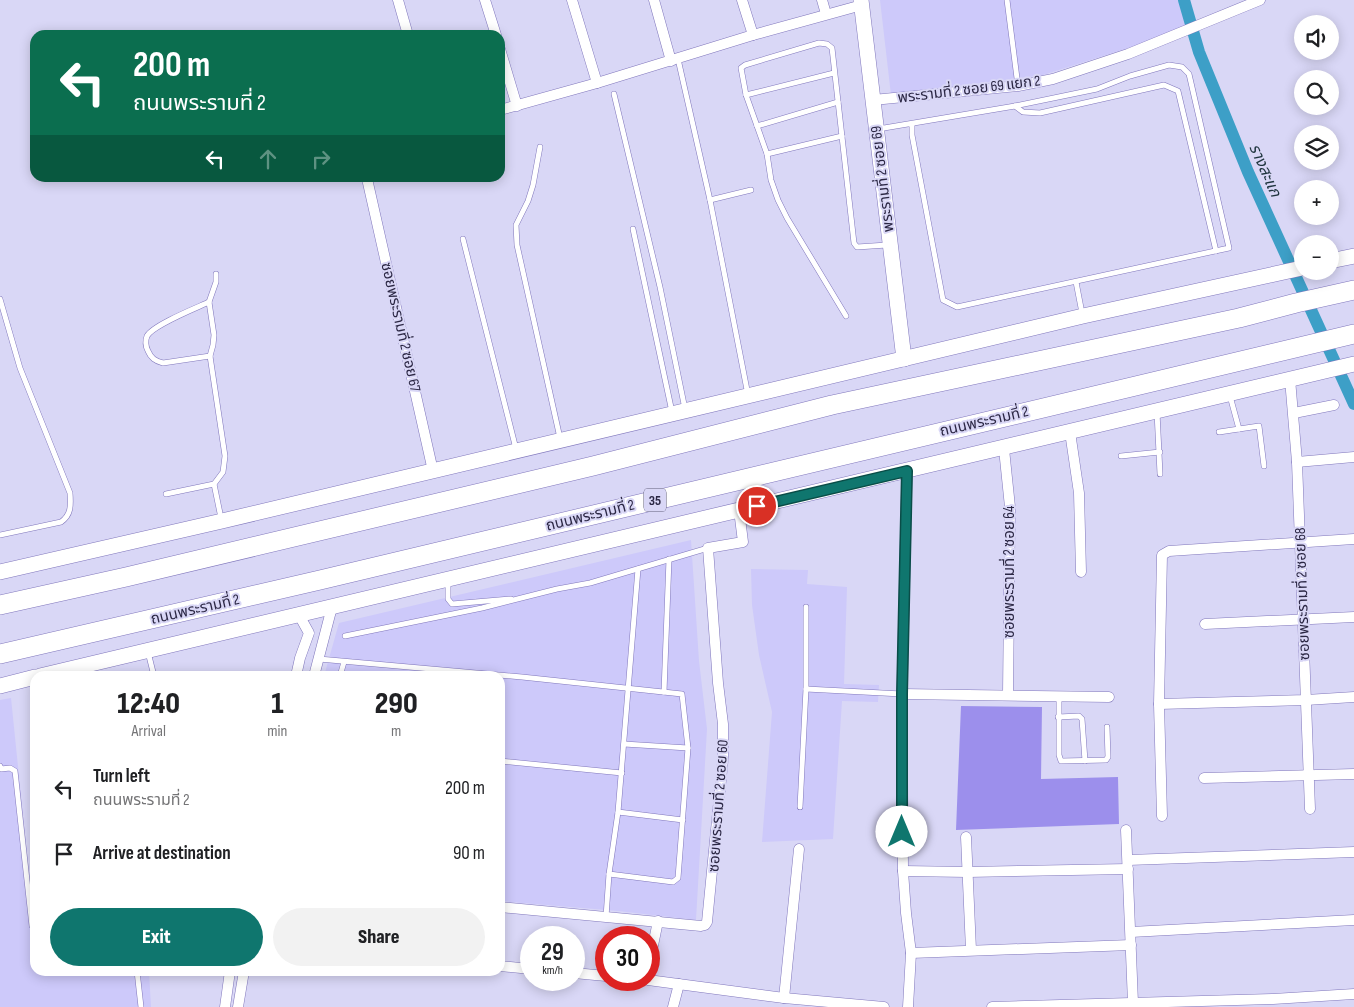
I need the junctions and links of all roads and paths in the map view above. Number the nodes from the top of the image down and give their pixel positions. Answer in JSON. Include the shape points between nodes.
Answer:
{"nodes":[{"id":1,"x":398,"y":0,"type":"edge"},
{"id":2,"x":485,"y":0,"type":"edge"},
{"id":3,"x":572,"y":0,"type":"edge"},
{"id":4,"x":654,"y":0,"type":"edge"},
{"id":5,"x":742,"y":0,"type":"edge"},
{"id":6,"x":822,"y":0,"type":"edge"},
{"id":7,"x":1007,"y":0,"type":"edge"},
{"id":8,"x":1260,"y":0,"type":"edge"},
{"id":9,"x":862,"y":3,"type":"edge"},
{"id":10,"x":826,"y":14,"type":"junction"},
{"id":11,"x":407,"y":30,"type":"edge"},
{"id":12,"x":494,"y":30,"type":"edge"},
{"id":13,"x":753,"y":35,"type":"junction"},
{"id":14,"x":675,"y":60,"type":"junction"},
{"id":15,"x":505,"y":66,"type":"edge"},
{"id":16,"x":834,"y":72,"type":"junction"},
{"id":17,"x":597,"y":83,"type":"junction"},
{"id":18,"x":1018,"y":86,"type":"junction"},
{"id":19,"x":614,"y":94,"type":"dead end"},
{"id":20,"x":746,"y":95,"type":"junction"},
{"id":21,"x":873,"y":100,"type":"junction"},
{"id":22,"x":838,"y":102,"type":"junction"},
{"id":23,"x":517,"y":106,"type":"junction"},
{"id":24,"x":1015,"y":106,"type":"junction"},
{"id":25,"x":505,"y":109,"type":"edge"},
{"id":26,"x":912,"y":125,"type":"junction"},
{"id":27,"x":757,"y":126,"type":"junction"},
{"id":28,"x":876,"y":130,"type":"junction"},
{"id":29,"x":842,"y":136,"type":"junction"},
{"id":30,"x":540,"y":147,"type":"dead end"},
{"id":31,"x":767,"y":154,"type":"junction"},
{"id":32,"x":368,"y":183,"type":"dead end"},
{"id":33,"x":751,"y":190,"type":"dead end"},
{"id":34,"x":710,"y":200,"type":"junction"},
{"id":35,"x":632,"y":229,"type":"dead end"},
{"id":36,"x":463,"y":239,"type":"dead end"},
{"id":37,"x":890,"y":245,"type":"junction"},
{"id":38,"x":1216,"y":251,"type":"junction"},
{"id":39,"x":1354,"y":256,"type":"edge"},
{"id":40,"x":1339,"y":259,"type":"edge"},
{"id":41,"x":1294,"y":270,"type":"edge"},
{"id":42,"x":216,"y":274,"type":"dead end"},
{"id":43,"x":1076,"y":282,"type":"junction"},
{"id":44,"x":1354,"y":288,"type":"edge"},
{"id":45,"x":0,"y":299,"type":"edge"},
{"id":46,"x":210,"y":302,"type":"junction"},
{"id":47,"x":846,"y":316,"type":"dead end"},
{"id":48,"x":1083,"y":316,"type":"junction"},
{"id":49,"x":1354,"y":334,"type":"edge"},
{"id":50,"x":210,"y":356,"type":"junction"},
{"id":51,"x":904,"y":359,"type":"junction"},
{"id":52,"x":1351,"y":365,"type":"edge"},
{"id":53,"x":1290,"y":379,"type":"junction"},
{"id":54,"x":1229,"y":394,"type":"junction"},
{"id":55,"x":748,"y":396,"type":"junction"},
{"id":56,"x":1334,"y":405,"type":"dead end"},
{"id":57,"x":1157,"y":411,"type":"junction"},
{"id":58,"x":679,"y":412,"type":"junction"},
{"id":59,"x":1294,"y":413,"type":"junction"},
{"id":60,"x":1240,"y":429,"type":"junction"},
{"id":61,"x":1070,"y":432,"type":"junction"},
{"id":62,"x":1219,"y":432,"type":"dead end"},
{"id":63,"x":561,"y":441,"type":"junction"},
{"id":64,"x":1004,"y":449,"type":"junction"},
{"id":65,"x":516,"y":452,"type":"junction"},
{"id":66,"x":1160,"y":452,"type":"junction"},
{"id":67,"x":1120,"y":456,"type":"dead end"},
{"id":68,"x":1354,"y":457,"type":"edge"},
{"id":69,"x":1296,"y":462,"type":"junction"},
{"id":70,"x":1264,"y":466,"type":"dead end"},
{"id":71,"x":433,"y":471,"type":"junction"},
{"id":72,"x":907,"y":471,"type":"junction"},
{"id":73,"x":1160,"y":474,"type":"dead end"},
{"id":74,"x":214,"y":484,"type":"junction"},
{"id":75,"x":166,"y":494,"type":"dead end"},
{"id":76,"x":739,"y":510,"type":"junction"},
{"id":77,"x":222,"y":521,"type":"junction"},
{"id":78,"x":0,"y":535,"type":"edge"},
{"id":79,"x":1354,"y":539,"type":"edge"},
{"id":80,"x":1300,"y":542,"type":"junction"},
{"id":81,"x":708,"y":548,"type":"junction"},
{"id":82,"x":669,"y":559,"type":"junction"},
{"id":83,"x":638,"y":569,"type":"junction"},
{"id":84,"x":0,"y":572,"type":"edge"},
{"id":85,"x":1081,"y":572,"type":"dead end"},
{"id":86,"x":448,"y":581,"type":"junction"},
{"id":87,"x":520,"y":598,"type":"junction"},
{"id":88,"x":0,"y":605,"type":"edge"},
{"id":89,"x":332,"y":607,"type":"junction"},
{"id":90,"x":806,"y":607,"type":"dead end"},
{"id":91,"x":299,"y":615,"type":"junction"},
{"id":92,"x":1354,"y":617,"type":"edge"},
{"id":93,"x":1302,"y":618,"type":"junction"},
{"id":94,"x":1205,"y":624,"type":"dead end"},
{"id":95,"x":345,"y":636,"type":"dead end"},
{"id":96,"x":148,"y":651,"type":"junction"},
{"id":97,"x":0,"y":654,"type":"edge"},
{"id":98,"x":319,"y":659,"type":"junction"},
{"id":99,"x":344,"y":662,"type":"junction"},
{"id":100,"x":77,"y":671,"type":"edge"},
{"id":101,"x":153,"y":671,"type":"edge"},
{"id":102,"x":297,"y":671,"type":"edge"},
{"id":103,"x":315,"y":671,"type":"edge"},
{"id":104,"x":341,"y":671,"type":"edge"},
{"id":105,"x":417,"y":671,"type":"edge"},
{"id":106,"x":505,"y":676,"type":"edge"},
{"id":107,"x":30,"y":678,"type":"edge"},
{"id":108,"x":0,"y":686,"type":"edge"},
{"id":109,"x":806,"y":689,"type":"junction"},
{"id":110,"x":627,"y":690,"type":"junction"},
{"id":111,"x":664,"y":692,"type":"junction"},
{"id":112,"x":902,"y":694,"type":"junction"},
{"id":113,"x":1008,"y":695,"type":"junction"},
{"id":114,"x":1058,"y":696,"type":"junction"},
{"id":115,"x":1109,"y":697,"type":"dead end"},
{"id":116,"x":1354,"y":697,"type":"edge"},
{"id":117,"x":1306,"y":700,"type":"junction"},
{"id":118,"x":1159,"y":704,"type":"junction"},
{"id":119,"x":1058,"y":717,"type":"junction"},
{"id":120,"x":1107,"y":727,"type":"dead end"},
{"id":121,"x":624,"y":744,"type":"junction"},
{"id":122,"x":688,"y":748,"type":"junction"},
{"id":123,"x":505,"y":761,"type":"edge"},
{"id":124,"x":1085,"y":761,"type":"junction"},
{"id":125,"x":0,"y":768,"type":"edge"},
{"id":126,"x":622,"y":773,"type":"junction"},
{"id":127,"x":1354,"y":774,"type":"edge"},
{"id":128,"x":1309,"y":776,"type":"junction"},
{"id":129,"x":1204,"y":778,"type":"dead end"},
{"id":130,"x":800,"y":807,"type":"dead end"},
{"id":131,"x":1310,"y":809,"type":"dead end"},
{"id":132,"x":618,"y":812,"type":"junction"},
{"id":133,"x":1162,"y":816,"type":"dead end"},
{"id":134,"x":683,"y":820,"type":"junction"},
{"id":135,"x":1126,"y":830,"type":"dead end"},
{"id":136,"x":966,"y":837,"type":"dead end"},
{"id":137,"x":800,"y":849,"type":"dead end"},
{"id":138,"x":1354,"y":852,"type":"edge"},
{"id":139,"x":1128,"y":865,"type":"junction"},
{"id":140,"x":903,"y":871,"type":"junction"},
{"id":141,"x":968,"y":872,"type":"junction"},
{"id":142,"x":609,"y":874,"type":"junction"},
{"id":143,"x":505,"y":907,"type":"edge"},
{"id":144,"x":30,"y":908,"type":"edge"},
{"id":145,"x":606,"y":917,"type":"junction"},
{"id":146,"x":1354,"y":920,"type":"edge"},
{"id":147,"x":658,"y":921,"type":"junction"},
{"id":148,"x":657,"y":926,"type":"edge"},
{"id":149,"x":1131,"y":932,"type":"junction"},
{"id":150,"x":1131,"y":945,"type":"junction"},
{"id":151,"x":971,"y":950,"type":"junction"},
{"id":152,"x":911,"y":952,"type":"junction"},
{"id":153,"x":505,"y":966,"type":"edge"},
{"id":154,"x":520,"y":968,"type":"edge"},
{"id":155,"x":138,"y":976,"type":"edge"},
{"id":156,"x":229,"y":976,"type":"edge"},
{"id":157,"x":243,"y":976,"type":"edge"},
{"id":158,"x":660,"y":982,"type":"edge"},
{"id":159,"x":679,"y":984,"type":"junction"},
{"id":160,"x":1354,"y":994,"type":"edge"},
{"id":161,"x":784,"y":998,"type":"junction"},
{"id":162,"x":1273,"y":1003,"type":"edge"},
{"id":163,"x":1133,"y":1004,"type":"junction"},
{"id":164,"x":1028,"y":1006,"type":"edge"},
{"id":165,"x":141,"y":1007,"type":"edge"},
{"id":166,"x":225,"y":1007,"type":"edge"},
{"id":167,"x":238,"y":1007,"type":"edge"},
{"id":168,"x":673,"y":1007,"type":"edge"},
{"id":169,"x":884,"y":1007,"type":"edge"},
{"id":170,"x":908,"y":1007,"type":"edge"},
{"id":171,"x":992,"y":1007,"type":"edge"}],
"edges":[{"from":1,"to":11,"type":"street"},
{"from":2,"to":12,"type":"street"},
{"from":3,"to":17,"type":"street"},
{"from":4,"to":14,"type":"street"},
{"from":5,"to":13,"type":"street"},
{"from":6,"to":10,"type":"street"},
{"from":7,"to":18,"type":"lane"},
{"from":8,"to":18,"type":"street","name":"พระรามที่ 2 ซอย 69 แยก 2","via":[[1080,71]]},
{"from":9,"to":10,"type":"street"},
{"from":9,"to":21,"type":"main road","name":"พระรามที่ 2 ซอย 69"},
{"from":10,"to":13,"type":"street"},
{"from":13,"to":14,"type":"street"},
{"from":14,"to":17,"type":"street"},
{"from":14,"to":34,"type":"lane"},
{"from":15,"to":23,"type":"street"},
{"from":16,"to":20,"type":"lane"},
{"from":16,"to":20,"type":"lane","via":[[832,48],[819,43],[745,65],[741,72]]},
{"from":16,"to":22,"type":"lane"},
{"from":17,"to":23,"type":"street"},
{"from":18,"to":21,"type":"street","name":"พระรามที่ 2 ซอย 69 แยก 2"},
{"from":19,"to":58,"type":"lane","via":[[660,287]]},
{"from":20,"to":27,"type":"lane"},
{"from":21,"to":28,"type":"main road","name":"พระรามที่ 2 ซอย 69"},
{"from":22,"to":27,"type":"lane"},
{"from":22,"to":29,"type":"lane"},
{"from":23,"to":25,"type":"street"},
{"from":24,"to":26,"type":"lane"},
{"from":24,"to":38,"type":"lane","via":[[1023,112],[1040,113],[1164,85],[1178,91]]},
{"from":24,"to":38,"type":"lane","via":[[1097,89],[1169,65],[1182,67],[1189,74],[1229,248]]},
{"from":26,"to":28,"type":"lane"},
{"from":26,"to":43,"type":"lane","via":[[943,300],[957,307]]},
{"from":27,"to":31,"type":"lane"},
{"from":28,"to":37,"type":"main road","name":"พระรามที่ 2 ซอย 69"},
{"from":29,"to":31,"type":"lane"},
{"from":29,"to":37,"type":"lane","via":[[854,243],[857,247]]},
{"from":30,"to":63,"type":"lane","via":[[533,185],[516,226],[517,245]]},
{"from":31,"to":47,"type":"lane","via":[[778,200]]},
{"from":32,"to":71,"type":"street","name":"ซอยพระรามที่ 2 ซอย 67"},
{"from":33,"to":34,"type":"lane"},
{"from":34,"to":55,"type":"lane"},
{"from":35,"to":58,"type":"lane"},
{"from":36,"to":65,"type":"lane"},
{"from":37,"to":51,"type":"main road","name":"พระรามที่ 2 ซอย 69"},
{"from":38,"to":43,"type":"lane"},
{"from":39,"to":40,"type":"main road"},
{"from":41,"to":48,"type":"main road"},
{"from":42,"to":46,"type":"lane"},
{"from":43,"to":48,"type":"lane"},
{"from":44,"to":88,"type":"highway","via":[[1239,318],[832,405],[593,466]]},
{"from":45,"to":78,"type":"lane","via":[[20,368],[71,501],[67,517],[61,522]]},
{"from":46,"to":50,"type":"lane","via":[[214,335]]},
{"from":46,"to":50,"type":"lane","via":[[151,332],[146,347],[156,362],[162,363]]},
{"from":48,"to":51,"type":"main road"},
{"from":49,"to":97,"type":"highway","name":"ถนนพระรามที่ 2","number":"35"},
{"from":50,"to":74,"type":"lane","via":[[226,456],[223,472]]},
{"from":51,"to":55,"type":"main road"},
{"from":52,"to":53,"type":"main road","name":"ถนนพระรามที่ 2","number":"35"},
{"from":53,"to":54,"type":"main road","name":"ถนนพระรามที่ 2","number":"35"},
{"from":53,"to":59,"type":"street","name":"ซอยพระรามที่ 2 ซอย 68"},
{"from":54,"to":57,"type":"main road","name":"ถนนพระรามที่ 2","number":"35"},
{"from":54,"to":60,"type":"lane"},
{"from":55,"to":58,"type":"main road"},
{"from":56,"to":59,"type":"street"},
{"from":57,"to":61,"type":"main road","name":"ถนนพระรามที่ 2","number":"35"},
{"from":57,"to":66,"type":"lane"},
{"from":58,"to":63,"type":"main road"},
{"from":59,"to":69,"type":"street","name":"ซอยพระรามที่ 2 ซอย 68"},
{"from":60,"to":62,"type":"lane"},
{"from":60,"to":70,"type":"lane","via":[[1260,426]]},
{"from":61,"to":64,"type":"main road","name":"ถนนพระรามที่ 2","number":"35"},
{"from":61,"to":85,"type":"street","via":[[1080,493]]},
{"from":63,"to":65,"type":"main road"},
{"from":64,"to":72,"type":"main road","name":"ถนนพระรามที่ 2","number":"35"},
{"from":64,"to":113,"type":"street","name":"ซอยพระรามที่ 2 ซอย 64","via":[[1010,507]]},
{"from":65,"to":71,"type":"main road"},
{"from":66,"to":67,"type":"lane"},
{"from":66,"to":73,"type":"lane"},
{"from":68,"to":69,"type":"street"},
{"from":69,"to":80,"type":"street","name":"ซอยพระรามที่ 2 ซอย 68"},
{"from":71,"to":77,"type":"main road"},
{"from":72,"to":76,"type":"main road","name":"ถนนพระรามที่ 2","number":"35"},
{"from":72,"to":112,"type":"street"},
{"from":74,"to":75,"type":"lane"},
{"from":74,"to":77,"type":"lane"},
{"from":76,"to":81,"type":"street","via":[[743,542]]},
{"from":76,"to":86,"type":"main road","name":"ถนนพระรามที่ 2","number":"35"},
{"from":77,"to":84,"type":"main road"},
{"from":79,"to":80,"type":"street"},
{"from":80,"to":93,"type":"street","name":"ซอยพระรามที่ 2 ซอย 68"},
{"from":80,"to":118,"type":"street","via":[[1169,550],[1162,555]]},
{"from":81,"to":82,"type":"lane"},
{"from":81,"to":147,"type":"street","name":"ซอยพระรามที่ 2 ซอย 60","via":[[723,724],[709,919],[701,926]]},
{"from":82,"to":83,"type":"lane"},
{"from":82,"to":111,"type":"lane"},
{"from":83,"to":87,"type":"lane"},
{"from":83,"to":110,"type":"lane"},
{"from":86,"to":87,"type":"lane","via":[[448,600],[452,604]]},
{"from":86,"to":89,"type":"main road","name":"ถนนพระรามที่ 2","number":"35"},
{"from":87,"to":95,"type":"lane"},
{"from":89,"to":91,"type":"main road","name":"ถนนพระรามที่ 2","number":"35"},
{"from":89,"to":98,"type":"street"},
{"from":90,"to":109,"type":"lane"},
{"from":91,"to":96,"type":"main road","name":"ถนนพระรามที่ 2","number":"35"},
{"from":91,"to":102,"type":"street","via":[[310,633]]},
{"from":92,"to":93,"type":"street"},
{"from":93,"to":94,"type":"street"},
{"from":93,"to":117,"type":"street","name":"ซอยพระรามที่ 2 ซอย 68"},
{"from":96,"to":100,"type":"main road","name":"ถนนพระรามที่ 2","number":"35"},
{"from":96,"to":101,"type":"lane"},
{"from":98,"to":99,"type":"lane"},
{"from":98,"to":103,"type":"street"},
{"from":99,"to":104,"type":"lane"},
{"from":99,"to":105,"type":"lane"},
{"from":106,"to":110,"type":"lane"},
{"from":107,"to":108,"type":"main road"},
{"from":109,"to":112,"type":"lane"},
{"from":109,"to":130,"type":"lane"},
{"from":110,"to":111,"type":"lane"},
{"from":110,"to":121,"type":"lane"},
{"from":111,"to":122,"type":"lane","via":[[682,694]]},
{"from":112,"to":113,"type":"street"},
{"from":112,"to":140,"type":"street"},
{"from":113,"to":114,"type":"street"},
{"from":114,"to":115,"type":"street"},
{"from":114,"to":119,"type":"lane"},
{"from":116,"to":117,"type":"street"},
{"from":117,"to":118,"type":"street"},
{"from":117,"to":128,"type":"street","name":"ซอยพระรามที่ 2 ซอย 68"},
{"from":118,"to":133,"type":"street"},
{"from":119,"to":124,"type":"lane","via":[[1082,718]]},
{"from":119,"to":124,"type":"lane","via":[[1060,760]]},
{"from":120,"to":124,"type":"lane","via":[[1107,758]]},
{"from":121,"to":122,"type":"lane"},
{"from":121,"to":126,"type":"lane"},
{"from":122,"to":134,"type":"lane"},
{"from":123,"to":126,"type":"lane"},
{"from":125,"to":144,"type":"lane","via":[[15,771]]},
{"from":126,"to":132,"type":"lane"},
{"from":127,"to":128,"type":"street"},
{"from":128,"to":129,"type":"street"},
{"from":128,"to":131,"type":"street","name":"ซอยพระรามที่ 2 ซอย 68"},
{"from":132,"to":134,"type":"lane"},
{"from":132,"to":142,"type":"lane"},
{"from":134,"to":142,"type":"lane","via":[[678,878],[673,882]]},
{"from":135,"to":139,"type":"street"},
{"from":136,"to":141,"type":"street"},
{"from":137,"to":161,"type":"street"},
{"from":138,"to":139,"type":"street"},
{"from":139,"to":141,"type":"street"},
{"from":139,"to":149,"type":"street"},
{"from":140,"to":141,"type":"street"},
{"from":140,"to":152,"type":"street"},
{"from":141,"to":151,"type":"street"},
{"from":142,"to":145,"type":"lane"},
{"from":143,"to":145,"type":"street","name":"ซอยพระรามที่ 2 ซอย 60"},
{"from":145,"to":147,"type":"street","name":"ซอยพระรามที่ 2 ซอย 60"},
{"from":146,"to":149,"type":"street"},
{"from":147,"to":148,"type":"street"},
{"from":149,"to":150,"type":"street"},
{"from":150,"to":151,"type":"street"},
{"from":150,"to":163,"type":"street"},
{"from":151,"to":152,"type":"street"},
{"from":152,"to":170,"type":"street"},
{"from":153,"to":154,"type":"street"},
{"from":155,"to":165,"type":"lane"},
{"from":156,"to":166,"type":"street"},
{"from":157,"to":167,"type":"street"},
{"from":158,"to":159,"type":"street"},
{"from":159,"to":161,"type":"street"},
{"from":159,"to":168,"type":"street"},
{"from":160,"to":162,"type":"street"},
{"from":161,"to":169,"type":"street"},
{"from":162,"to":163,"type":"street"},
{"from":163,"to":164,"type":"street"},
{"from":164,"to":171,"type":"street"}]}
